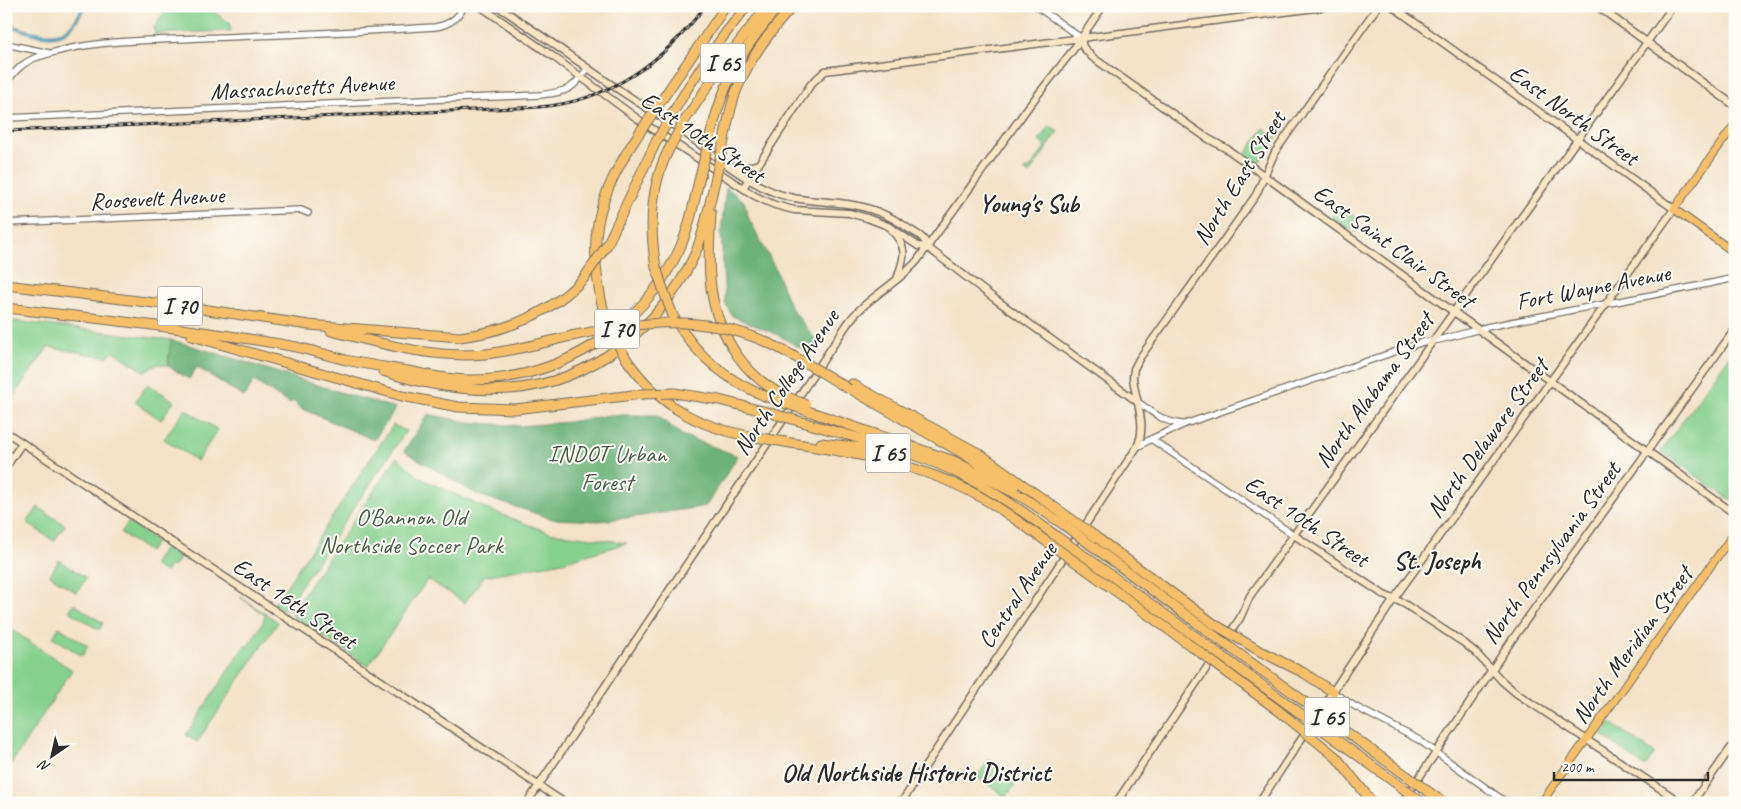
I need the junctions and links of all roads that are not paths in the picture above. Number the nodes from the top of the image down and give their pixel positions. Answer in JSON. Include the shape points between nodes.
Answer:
{"nodes":[{"id":1,"x":465,"y":6,"type":"edge"},
{"id":2,"x":480,"y":6,"type":"edge"},
{"id":3,"x":497,"y":6,"type":"edge"},
{"id":4,"x":726,"y":6,"type":"edge"},
{"id":5,"x":747,"y":6,"type":"edge"},
{"id":6,"x":767,"y":6,"type":"edge"},
{"id":7,"x":779,"y":6,"type":"edge"},
{"id":8,"x":793,"y":6,"type":"edge"},
{"id":9,"x":1036,"y":6,"type":"edge"},
{"id":10,"x":1103,"y":6,"type":"edge"},
{"id":11,"x":1331,"y":6,"type":"edge"},
{"id":12,"x":1378,"y":6,"type":"edge"},
{"id":13,"x":1392,"y":6,"type":"edge"},
{"id":14,"x":1597,"y":6,"type":"edge"},
{"id":15,"x":1673,"y":6,"type":"edge"},
{"id":16,"x":1081,"y":38,"type":"junction"},
{"id":17,"x":1647,"y":42,"type":"junction"},
{"id":18,"x":6,"y":44,"type":"edge"},
{"id":19,"x":51,"y":53,"type":"junction"},
{"id":20,"x":588,"y":68,"type":"junction"},
{"id":21,"x":582,"y":77,"type":"junction"},
{"id":22,"x":6,"y":83,"type":"edge"},
{"id":23,"x":1735,"y":106,"type":"edge"},
{"id":24,"x":7,"y":117,"type":"edge"},
{"id":25,"x":1735,"y":124,"type":"edge"},
{"id":26,"x":1577,"y":140,"type":"junction"},
{"id":27,"x":758,"y":164,"type":"junction"},
{"id":28,"x":730,"y":166,"type":"junction"},
{"id":29,"x":1264,"y":176,"type":"junction"},
{"id":30,"x":749,"y":179,"type":"junction"},
{"id":31,"x":715,"y":180,"type":"junction"},
{"id":32,"x":743,"y":188,"type":"junction"},
{"id":33,"x":1674,"y":209,"type":"junction"},
{"id":34,"x":308,"y":213,"type":"dead end"},
{"id":35,"x":6,"y":223,"type":"edge"},
{"id":36,"x":888,"y":226,"type":"junction"},
{"id":37,"x":927,"y":247,"type":"junction"},
{"id":38,"x":1735,"y":253,"type":"edge"},
{"id":39,"x":1735,"y":278,"type":"edge"},
{"id":40,"x":896,"y":281,"type":"junction"},
{"id":41,"x":6,"y":285,"type":"edge"},
{"id":42,"x":1606,"y":304,"type":"junction"},
{"id":43,"x":6,"y":308,"type":"edge"},
{"id":44,"x":1453,"y":312,"type":"junction"},
{"id":45,"x":136,"y":322,"type":"junction"},
{"id":46,"x":298,"y":324,"type":"junction"},
{"id":47,"x":1477,"y":329,"type":"junction"},
{"id":48,"x":1735,"y":329,"type":"edge"},
{"id":49,"x":1430,"y":343,"type":"junction"},
{"id":50,"x":1550,"y":382,"type":"junction"},
{"id":51,"x":448,"y":383,"type":"junction"},
{"id":52,"x":851,"y":386,"type":"junction"},
{"id":53,"x":779,"y":398,"type":"junction"},
{"id":54,"x":1138,"y":402,"type":"junction"},
{"id":55,"x":1185,"y":424,"type":"junction"},
{"id":56,"x":1176,"y":428,"type":"junction"},
{"id":57,"x":6,"y":432,"type":"edge"},
{"id":58,"x":1151,"y":439,"type":"junction"},
{"id":59,"x":785,"y":442,"type":"junction"},
{"id":60,"x":22,"y":443,"type":"junction"},
{"id":61,"x":1137,"y":447,"type":"junction"},
{"id":62,"x":1647,"y":451,"type":"junction"},
{"id":63,"x":6,"y":467,"type":"edge"},
{"id":64,"x":986,"y":488,"type":"junction"},
{"id":65,"x":1037,"y":506,"type":"junction"},
{"id":66,"x":1735,"y":514,"type":"edge"},
{"id":67,"x":1735,"y":532,"type":"edge"},
{"id":68,"x":1294,"y":535,"type":"junction"},
{"id":69,"x":1093,"y":541,"type":"junction"},
{"id":70,"x":1394,"y":599,"type":"junction"},
{"id":71,"x":1211,"y":628,"type":"junction"},
{"id":72,"x":1491,"y":669,"type":"junction"},
{"id":73,"x":1333,"y":692,"type":"junction"},
{"id":74,"x":1586,"y":740,"type":"junction"},
{"id":75,"x":1735,"y":742,"type":"edge"},
{"id":76,"x":1436,"y":752,"type":"junction"},
{"id":77,"x":539,"y":785,"type":"junction"},
{"id":78,"x":527,"y":803,"type":"edge"},
{"id":79,"x":565,"y":803,"type":"edge"},
{"id":80,"x":901,"y":803,"type":"edge"},
{"id":81,"x":1116,"y":803,"type":"edge"},
{"id":82,"x":1259,"y":803,"type":"edge"},
{"id":83,"x":1373,"y":803,"type":"edge"},
{"id":84,"x":1402,"y":803,"type":"edge"},
{"id":85,"x":1423,"y":803,"type":"edge"},
{"id":86,"x":1444,"y":803,"type":"edge"},
{"id":87,"x":1507,"y":803,"type":"edge"},
{"id":88,"x":1541,"y":803,"type":"edge"},
{"id":89,"x":1682,"y":803,"type":"edge"},
{"id":90,"x":1692,"y":803,"type":"edge"}],
"edges":[{"from":1,"to":19,"type":"street","via":[[453,21],[435,27],[123,40]]},
{"from":2,"to":21,"type":"main road","name":"East 10th Street"},
{"from":3,"to":20,"type":"main road","name":"East 10th Street"},
{"from":4,"to":59,"type":"highway","number":"I 65","bridge":true,"via":[[614,173],[599,216],[595,256],[597,280],[605,317],[616,342],[652,391],[678,410],[717,429]]},
{"from":5,"to":46,"type":"highway","number":"I 70","bridge":true,"via":[[698,72],[672,114],[607,245],[584,278],[567,294],[544,310],[505,327],[460,338]]},
{"from":6,"to":53,"type":"highway","number":"I 65","bridge":true,"via":[[724,62],[668,151],[656,182],[651,233],[664,292],[673,316],[688,340],[717,370],[738,384]]},
{"from":7,"to":51,"type":"highway","number":"I 70","bridge":true,"via":[[754,37],[722,94],[679,251],[654,290],[624,323],[583,352],[546,367],[508,376]]},
{"from":8,"to":31,"type":"highway","bridge":true,"via":[[765,41],[741,80]]},
{"from":9,"to":16,"type":"street","name":"East Saint Clair Street"},
{"from":10,"to":16,"type":"main road","name":"North College Avenue"},
{"from":11,"to":16,"type":"main road"},
{"from":12,"to":29,"type":"main road","name":"North East Street","via":[[1274,152]]},
{"from":13,"to":26,"type":"main road","name":"East North Street"},
{"from":14,"to":17,"type":"main road"},
{"from":15,"to":17,"type":"main road","name":"North Alabama Street"},
{"from":16,"to":27,"type":"main road","via":[[825,71],[811,84]]},
{"from":16,"to":29,"type":"main road","name":"East Saint Clair Street","via":[[1083,47],[1092,57]]},
{"from":16,"to":37,"type":"main road","name":"North College Avenue"},
{"from":17,"to":23,"type":"main road"},
{"from":17,"to":26,"type":"main road","name":"North Alabama Street"},
{"from":18,"to":19,"type":"street"},
{"from":19,"to":22,"type":"street","via":[[28,61]]},
{"from":20,"to":21,"type":"street","name":"Massachusetts Avenue"},
{"from":20,"to":28,"type":"main road","name":"East 10th Street"},
{"from":21,"to":24,"type":"street","name":"Massachusetts Avenue","via":[[567,90],[540,95]]},
{"from":21,"to":32,"type":"main road","name":"East 10th Street"},
{"from":25,"to":33,"type":"main road","name":"North Delaware Street"},
{"from":26,"to":33,"type":"main road","name":"East North Street"},
{"from":26,"to":44,"type":"main road","name":"North Alabama Street"},
{"from":27,"to":28,"type":"main road","via":[[744,168]]},
{"from":27,"to":30,"type":"main road"},
{"from":28,"to":30,"type":"main road","name":"East 10th Street"},
{"from":29,"to":44,"type":"main road","name":"East Saint Clair Street"},
{"from":29,"to":54,"type":"main road","name":"North East Street","via":[[1256,195],[1139,359],[1133,378]]},
{"from":30,"to":32,"type":"main road"},
{"from":30,"to":37,"type":"main road","name":"East 10th Street","via":[[794,198],[874,210],[923,238]]},
{"from":31,"to":51,"type":"highway","via":[[701,237],[686,270],[660,309],[625,344],[576,371],[533,385],[488,390]]},
{"from":31,"to":53,"type":"highway","via":[[710,274],[717,318],[742,361]]},
{"from":32,"to":36,"type":"main road","name":"East 10th Street","via":[[780,206],[855,214]]},
{"from":33,"to":38,"type":"main road","name":"East North Street"},
{"from":33,"to":42,"type":"main road","name":"North Delaware Street"},
{"from":34,"to":35,"type":"street","name":"Roosevelt Avenue","via":[[301,210]]},
{"from":36,"to":37,"type":"main road","name":"East 10th Street","via":[[918,246]]},
{"from":36,"to":40,"type":"main road","via":[[904,250]]},
{"from":37,"to":40,"type":"main road","name":"North College Avenue"},
{"from":37,"to":54,"type":"main road","name":"East 10th Street"},
{"from":39,"to":42,"type":"street","name":"Fort Wayne Avenue"},
{"from":40,"to":77,"type":"main road","name":"North College Avenue","via":[[866,302],[845,326]]},
{"from":41,"to":46,"type":"highway","number":"I 70"},
{"from":42,"to":47,"type":"street","name":"Fort Wayne Avenue"},
{"from":42,"to":50,"type":"main road","name":"North Delaware Street"},
{"from":43,"to":45,"type":"highway","number":"I 70"},
{"from":44,"to":47,"type":"main road","name":"East Saint Clair Street"},
{"from":44,"to":49,"type":"main road","name":"North Alabama Street"},
{"from":45,"to":51,"type":"highway","number":"I 70","via":[[292,346]]},
{"from":45,"to":64,"type":"highway","bridge":true,"via":[[434,403],[480,409],[515,409],[642,394],[674,393],[703,397],[898,450],[938,464]]},
{"from":46,"to":52,"type":"highway","bridge":true,"via":[[431,352],[466,354],[503,351],[614,327],[665,322],[710,326],[766,342]]},
{"from":47,"to":49,"type":"street","name":"Fort Wayne Avenue"},
{"from":47,"to":50,"type":"main road","name":"East Saint Clair Street"},
{"from":48,"to":62,"type":"main road","name":"North Pennsylvania Street"},
{"from":49,"to":55,"type":"street","name":"Fort Wayne Avenue","via":[[1422,342],[1396,350]]},
{"from":49,"to":68,"type":"main road","name":"North Alabama Street"},
{"from":50,"to":62,"type":"main road","name":"East Saint Clair Street"},
{"from":50,"to":70,"type":"main road","name":"North Delaware Street"},
{"from":52,"to":65,"type":"highway","via":[[972,459]]},
{"from":52,"to":69,"type":"highway","bridge":true,"via":[[980,454],[1071,519]]},
{"from":53,"to":65,"type":"highway","number":"I 65","bridge":true,"via":[[954,461]]},
{"from":54,"to":55,"type":"street","name":"East 10th Street","via":[[1169,422]]},
{"from":54,"to":61,"type":"main road","name":"Central Avenue","via":[[1142,428]]},
{"from":55,"to":56,"type":"street","name":"Fort Wayne Avenue"},
{"from":56,"to":58,"type":"street","name":"Fort Wayne Avenue"},
{"from":56,"to":61,"type":"street","name":"Fort Wayne Avenue","via":[[1148,436]]},
{"from":57,"to":60,"type":"main road","name":"East 16th Street"},
{"from":58,"to":61,"type":"street","name":"Fort Wayne Avenue"},
{"from":58,"to":68,"type":"street","name":"East 10th Street"},
{"from":59,"to":64,"type":"highway","number":"I 65","via":[[826,443],[898,456],[936,467]]},
{"from":59,"to":83,"type":"highway","bridge":true,"via":[[865,455],[928,473],[977,494],[1292,720],[1336,757]]},
{"from":60,"to":63,"type":"main road"},
{"from":60,"to":77,"type":"main road","name":"East 16th Street"},
{"from":61,"to":80,"type":"main road","name":"Central Avenue"},
{"from":62,"to":66,"type":"main road","name":"East Saint Clair Street"},
{"from":62,"to":72,"type":"main road","name":"North Pennsylvania Street"},
{"from":64,"to":85,"type":"highway","number":"I 65","bridge":true,"via":[[1007,500]]},
{"from":65,"to":69,"type":"highway","number":"I 65","bridge":true},
{"from":67,"to":74,"type":"main road","name":"North Meridian Street"},
{"from":68,"to":70,"type":"main road","name":"East 10th Street"},
{"from":68,"to":81,"type":"main road","name":"North Alabama Street","via":[[1250,596],[1240,618]]},
{"from":69,"to":71,"type":"highway","number":"I 65"},
{"from":70,"to":72,"type":"main road","name":"East 10th Street","via":[[1468,646]]},
{"from":70,"to":73,"type":"main road","name":"North Delaware Street"},
{"from":71,"to":73,"type":"highway","bridge":true},
{"from":71,"to":86,"type":"highway","number":"I 65","bridge":true},
{"from":72,"to":74,"type":"main road","name":"East 10th Street","via":[[1511,689]]},
{"from":72,"to":76,"type":"main road","name":"North Pennsylvania Street"},
{"from":73,"to":76,"type":"street"},
{"from":73,"to":82,"type":"main road","name":"North Delaware Street"},
{"from":74,"to":88,"type":"main road","name":"North Meridian Street"},
{"from":74,"to":89,"type":"main road","name":"East 10th Street"},
{"from":75,"to":90,"type":"main road"},
{"from":76,"to":84,"type":"main road","name":"North Pennsylvania Street"},
{"from":76,"to":87,"type":"street"},
{"from":77,"to":78,"type":"main road","name":"North College Avenue"},
{"from":77,"to":79,"type":"main road","name":"East 16th Street"}]}
